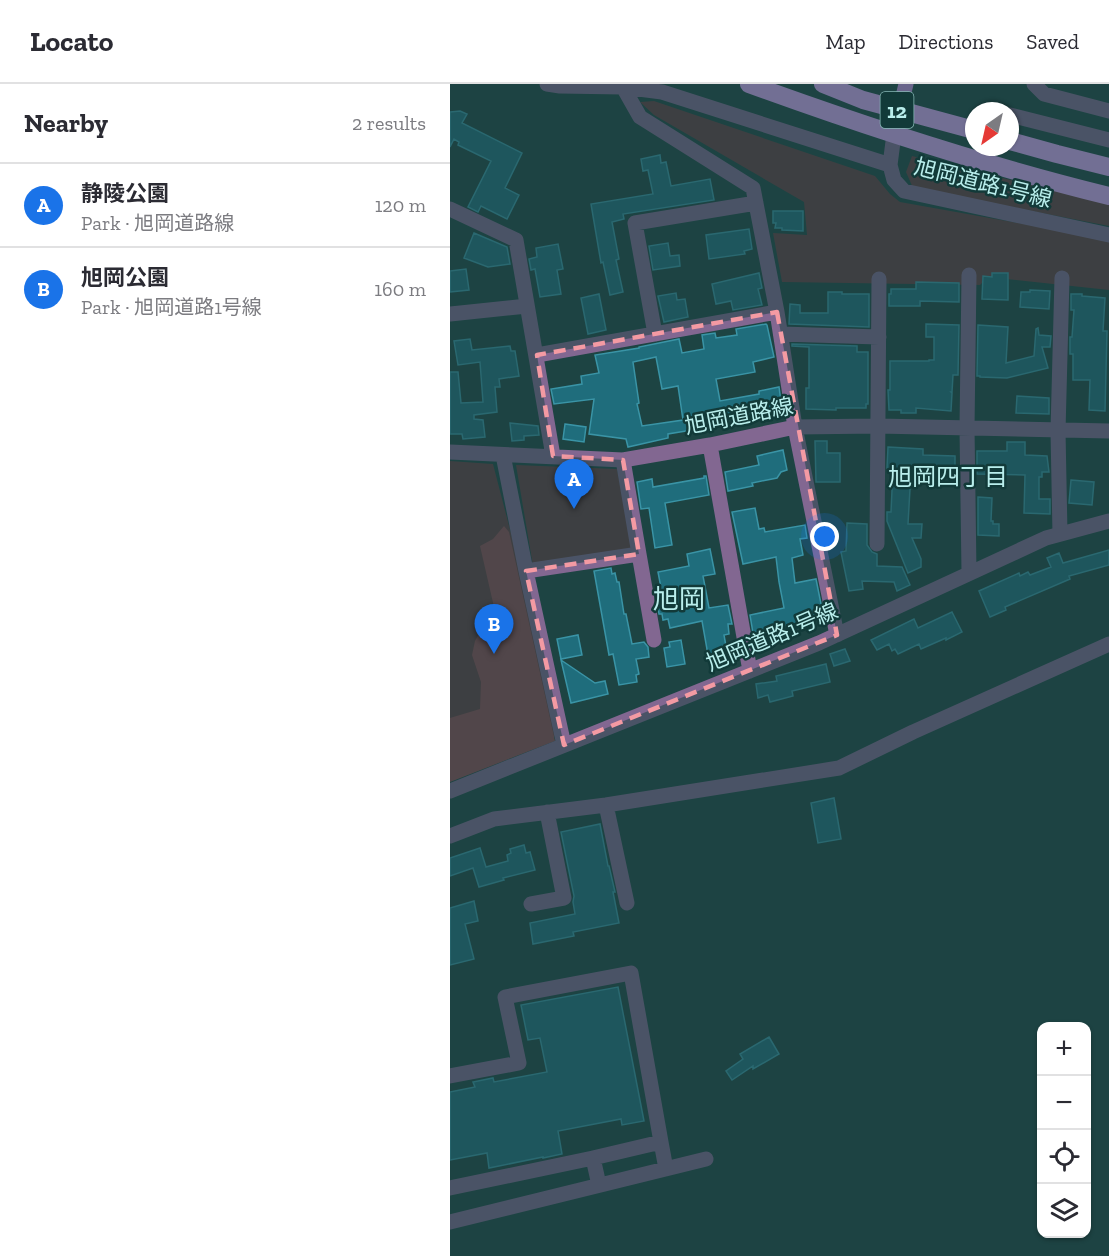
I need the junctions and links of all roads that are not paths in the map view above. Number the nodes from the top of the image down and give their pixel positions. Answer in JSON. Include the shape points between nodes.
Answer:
{"nodes":[{"id":1,"x":547,"y":84,"type":"edge"},
{"id":2,"x":749,"y":84,"type":"edge"},
{"id":3,"x":823,"y":84,"type":"edge"},
{"id":4,"x":906,"y":84,"type":"edge"},
{"id":5,"x":1034,"y":84,"type":"edge"},
{"id":6,"x":623,"y":87,"type":"junction"},
{"id":7,"x":899,"y":110,"type":"junction"},
{"id":8,"x":1109,"y":111,"type":"edge"},
{"id":9,"x":1019,"y":117,"type":"edge"},
{"id":10,"x":965,"y":126,"type":"edge"},
{"id":11,"x":894,"y":134,"type":"junction"},
{"id":12,"x":1109,"y":140,"type":"edge"},
{"id":13,"x":1019,"y":143,"type":"edge"},
{"id":14,"x":890,"y":165,"type":"junction"},
{"id":15,"x":1109,"y":167,"type":"edge"},
{"id":16,"x":1109,"y":196,"type":"edge"},
{"id":17,"x":756,"y":203,"type":"junction"},
{"id":18,"x":450,"y":209,"type":"edge"},
{"id":19,"x":1109,"y":235,"type":"edge"},
{"id":20,"x":969,"y":275,"type":"dead end"},
{"id":21,"x":1062,"y":278,"type":"dead end"},
{"id":22,"x":879,"y":279,"type":"dead end"},
{"id":23,"x":527,"y":306,"type":"junction"},
{"id":24,"x":777,"y":312,"type":"junction"},
{"id":25,"x":450,"y":314,"type":"edge"},
{"id":26,"x":655,"y":334,"type":"junction"},
{"id":27,"x":781,"y":334,"type":"junction"},
{"id":28,"x":879,"y":337,"type":"junction"},
{"id":29,"x":537,"y":355,"type":"junction"},
{"id":30,"x":795,"y":426,"type":"junction"},
{"id":31,"x":878,"y":426,"type":"junction"},
{"id":32,"x":967,"y":428,"type":"junction"},
{"id":33,"x":1058,"y":431,"type":"junction"},
{"id":34,"x":1109,"y":431,"type":"edge"},
{"id":35,"x":710,"y":445,"type":"junction"},
{"id":36,"x":450,"y":452,"type":"edge"},
{"id":37,"x":503,"y":455,"type":"junction"},
{"id":38,"x":553,"y":456,"type":"junction"},
{"id":39,"x":623,"y":460,"type":"junction"},
{"id":40,"x":1109,"y":521,"type":"edge"},
{"id":41,"x":1060,"y":534,"type":"junction"},
{"id":42,"x":877,"y":544,"type":"dead end"},
{"id":43,"x":639,"y":554,"type":"junction"},
{"id":44,"x":526,"y":571,"type":"junction"},
{"id":45,"x":969,"y":573,"type":"junction"},
{"id":46,"x":837,"y":635,"type":"junction"},
{"id":47,"x":654,"y":640,"type":"dead end"},
{"id":48,"x":1109,"y":644,"type":"edge"},
{"id":49,"x":750,"y":671,"type":"junction"},
{"id":50,"x":564,"y":746,"type":"junction"},
{"id":51,"x":450,"y":791,"type":"edge"},
{"id":52,"x":606,"y":805,"type":"junction"},
{"id":53,"x":547,"y":812,"type":"junction"},
{"id":54,"x":450,"y":836,"type":"edge"},
{"id":55,"x":627,"y":903,"type":"dead end"},
{"id":56,"x":531,"y":904,"type":"dead end"},
{"id":57,"x":450,"y":1076,"type":"edge"},
{"id":58,"x":661,"y":1142,"type":"junction"},
{"id":59,"x":593,"y":1158,"type":"junction"},
{"id":60,"x":706,"y":1159,"type":"dead end"},
{"id":61,"x":666,"y":1169,"type":"junction"},
{"id":62,"x":599,"y":1185,"type":"junction"},
{"id":63,"x":450,"y":1188,"type":"edge"},
{"id":64,"x":450,"y":1222,"type":"edge"}],
"edges":[{"from":1,"to":6,"type":"street"},
{"from":2,"to":11,"type":"highway","number":"12"},
{"from":3,"to":7,"type":"highway","number":"12"},
{"from":4,"to":7,"type":"main road"},
{"from":5,"to":8,"type":"street","via":[[1044,94]]},
{"from":6,"to":14,"type":"street","via":[[662,92]]},
{"from":6,"to":17,"type":"street","via":[[640,117],[753,188]]},
{"from":7,"to":10,"type":"highway","number":"12"},
{"from":7,"to":11,"type":"main road"},
{"from":9,"to":12,"type":"street"},
{"from":11,"to":14,"type":"street","name":"旭岡道路1号線"},
{"from":11,"to":16,"type":"highway","number":"12","via":[[1039,179]]},
{"from":13,"to":15,"type":"highway"},
{"from":14,"to":19,"type":"street","name":"旭岡道路1号線","via":[[894,180],[904,190]]},
{"from":17,"to":24,"type":"street"},
{"from":17,"to":26,"type":"street","via":[[635,223]]},
{"from":18,"to":23,"type":"street","via":[[516,240]]},
{"from":20,"to":32,"type":"street"},
{"from":21,"to":33,"type":"street"},
{"from":22,"to":28,"type":"street"},
{"from":23,"to":25,"type":"street"},
{"from":23,"to":29,"type":"street"},
{"from":24,"to":26,"type":"street"},
{"from":24,"to":27,"type":"street"},
{"from":26,"to":29,"type":"street"},
{"from":27,"to":28,"type":"street"},
{"from":27,"to":30,"type":"street"},
{"from":28,"to":31,"type":"street"},
{"from":29,"to":38,"type":"street"},
{"from":30,"to":31,"type":"street","name":"旭岡道路線"},
{"from":30,"to":35,"type":"street","name":"旭岡道路線"},
{"from":30,"to":46,"type":"street"},
{"from":31,"to":32,"type":"street","name":"旭岡道路線"},
{"from":31,"to":42,"type":"street"},
{"from":32,"to":33,"type":"street","name":"旭岡道路線"},
{"from":32,"to":45,"type":"street"},
{"from":33,"to":34,"type":"street","name":"旭岡道路線"},
{"from":33,"to":41,"type":"street"},
{"from":35,"to":39,"type":"street","name":"旭岡道路線"},
{"from":35,"to":49,"type":"street"},
{"from":36,"to":37,"type":"street","name":"旭岡道路線"},
{"from":37,"to":38,"type":"street","name":"旭岡道路線"},
{"from":37,"to":44,"type":"street"},
{"from":38,"to":39,"type":"street","name":"旭岡道路線"},
{"from":39,"to":43,"type":"street"},
{"from":40,"to":41,"type":"street","name":"旭岡道路1号線"},
{"from":41,"to":45,"type":"street","name":"旭岡道路1号線"},
{"from":43,"to":44,"type":"street"},
{"from":43,"to":47,"type":"street"},
{"from":44,"to":50,"type":"street"},
{"from":45,"to":46,"type":"street","name":"旭岡道路1号線"},
{"from":46,"to":49,"type":"street","name":"旭岡道路1号線"},
{"from":48,"to":52,"type":"street","via":[[839,768]]},
{"from":49,"to":50,"type":"street","name":"旭岡道路1号線"},
{"from":50,"to":51,"type":"street","name":"旭岡道路1号線"},
{"from":52,"to":53,"type":"street"},
{"from":52,"to":55,"type":"street"},
{"from":53,"to":54,"type":"street","via":[[494,819]]},
{"from":53,"to":56,"type":"street","via":[[564,898]]},
{"from":57,"to":58,"type":"street","via":[[519,1063],[505,997],[631,973]]},
{"from":58,"to":59,"type":"street"},
{"from":58,"to":61,"type":"street"},
{"from":59,"to":62,"type":"street"},
{"from":59,"to":63,"type":"street"},
{"from":60,"to":61,"type":"street"},
{"from":61,"to":62,"type":"street"},
{"from":62,"to":64,"type":"street"}]}
